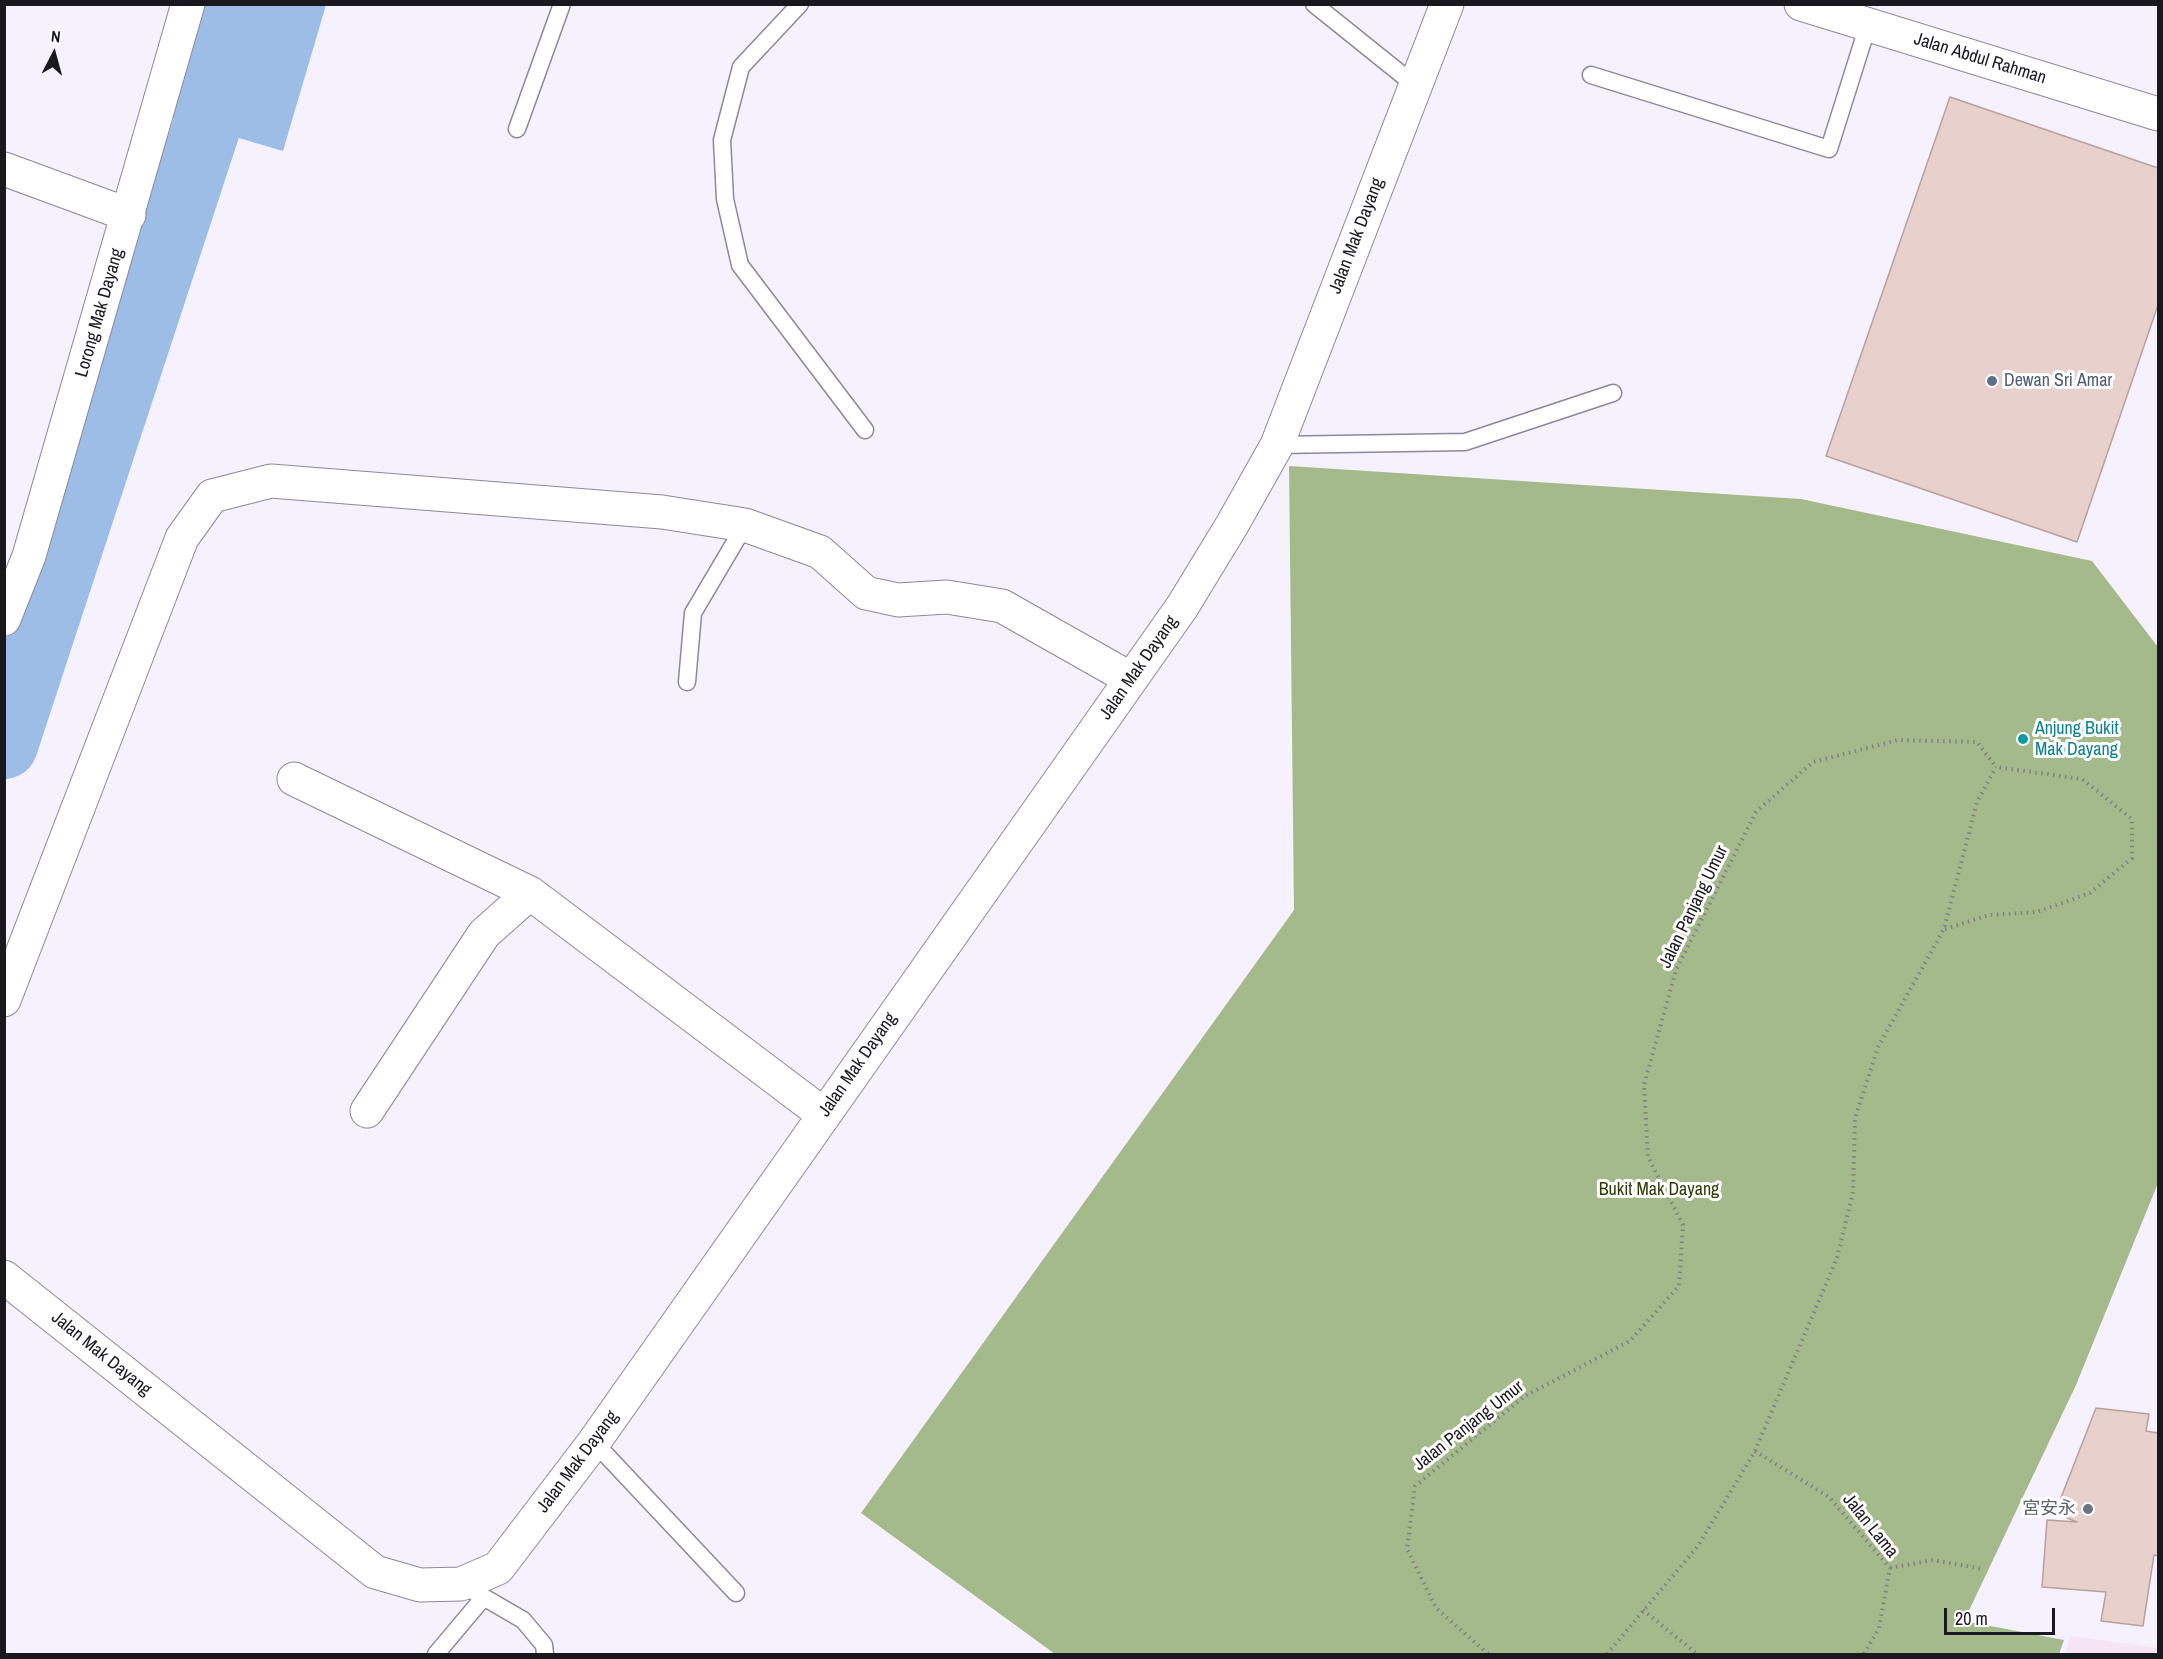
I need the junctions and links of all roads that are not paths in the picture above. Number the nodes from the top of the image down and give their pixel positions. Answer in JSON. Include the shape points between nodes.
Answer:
{"nodes":[{"id":1,"x":188,"y":4,"type":"edge"},
{"id":2,"x":562,"y":4,"type":"edge"},
{"id":3,"x":800,"y":4,"type":"edge"},
{"id":4,"x":1314,"y":4,"type":"edge"},
{"id":5,"x":1447,"y":4,"type":"edge"},
{"id":6,"x":1801,"y":4,"type":"edge"},
{"id":7,"x":1868,"y":25,"type":"junction"},
{"id":8,"x":1591,"y":75,"type":"dead end"},
{"id":9,"x":1416,"y":86,"type":"junction"},
{"id":10,"x":2158,"y":114,"type":"edge"},
{"id":11,"x":517,"y":129,"type":"dead end"},
{"id":12,"x":4,"y":169,"type":"edge"},
{"id":13,"x":129,"y":215,"type":"junction"},
{"id":14,"x":1613,"y":393,"type":"dead end"},
{"id":15,"x":865,"y":430,"type":"dead end"},
{"id":16,"x":1277,"y":445,"type":"junction"},
{"id":17,"x":745,"y":525,"type":"junction"},
{"id":18,"x":17,"y":552,"type":"edge"},
{"id":19,"x":4,"y":620,"type":"edge"},
{"id":20,"x":1131,"y":679,"type":"junction"},
{"id":21,"x":687,"y":682,"type":"dead end"},
{"id":22,"x":294,"y":779,"type":"dead end"},
{"id":23,"x":530,"y":893,"type":"junction"},
{"id":24,"x":4,"y":1000,"type":"edge"},
{"id":25,"x":367,"y":1111,"type":"dead end"},
{"id":26,"x":823,"y":1114,"type":"junction"},
{"id":27,"x":4,"y":1277,"type":"edge"},
{"id":28,"x":594,"y":1442,"type":"junction"},
{"id":29,"x":472,"y":1590,"type":"junction"},
{"id":30,"x":736,"y":1593,"type":"dead end"},
{"id":31,"x":436,"y":1654,"type":"edge"},
{"id":32,"x":545,"y":1654,"type":"edge"}],
"edges":[{"from":1,"to":13,"type":"street","name":"Lorong Mak Dayang"},
{"from":2,"to":11,"type":"lane"},
{"from":3,"to":15,"type":"lane","via":[[741,68],[722,140],[725,199],[740,265]]},
{"from":4,"to":9,"type":"lane"},
{"from":5,"to":9,"type":"street","name":"Jalan Mak Dayang"},
{"from":6,"to":7,"type":"street","name":"Jalan Abdul Rahman"},
{"from":7,"to":8,"type":"lane","via":[[1829,149]]},
{"from":7,"to":10,"type":"street","name":"Jalan Abdul Rahman"},
{"from":9,"to":16,"type":"street","name":"Jalan Mak Dayang"},
{"from":12,"to":13,"type":"street"},
{"from":13,"to":18,"type":"street","name":"Lorong Mak Dayang"},
{"from":14,"to":16,"type":"lane","via":[[1465,442]]},
{"from":16,"to":20,"type":"street","name":"Jalan Mak Dayang","via":[[1188,598]]},
{"from":17,"to":20,"type":"street","via":[[820,552],[866,593],[898,600],[947,597],[1002,606]]},
{"from":17,"to":21,"type":"lane","via":[[693,613]]},
{"from":17,"to":24,"type":"street","via":[[662,512],[271,481],[212,496],[182,538]]},
{"from":18,"to":19,"type":"street","name":"Lorong Mak Dayang"},
{"from":20,"to":26,"type":"street","name":"Jalan Mak Dayang"},
{"from":22,"to":23,"type":"street"},
{"from":23,"to":25,"type":"street","via":[[484,934]]},
{"from":23,"to":26,"type":"street"},
{"from":26,"to":28,"type":"street","name":"Jalan Mak Dayang"},
{"from":27,"to":29,"type":"street","name":"Jalan Mak Dayang","via":[[375,1572],[420,1585]]},
{"from":28,"to":29,"type":"street","name":"Jalan Mak Dayang","via":[[498,1569]]},
{"from":28,"to":30,"type":"lane"},
{"from":29,"to":31,"type":"lane"},
{"from":29,"to":32,"type":"lane","via":[[523,1620],[544,1645]]}]}
